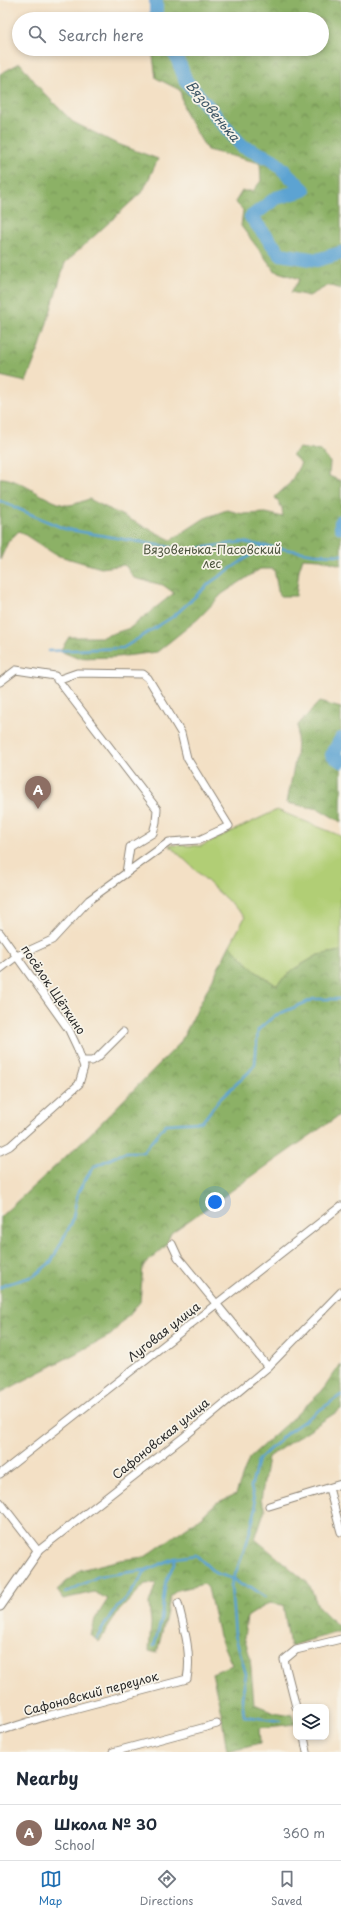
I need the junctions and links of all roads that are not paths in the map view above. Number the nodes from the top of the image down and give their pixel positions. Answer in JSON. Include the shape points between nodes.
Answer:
{"nodes":[{"id":1,"x":57,"y":680,"type":"junction"},
{"id":2,"x":0,"y":682,"type":"edge"},
{"id":3,"x":126,"y":873,"type":"junction"},
{"id":4,"x":0,"y":933,"type":"edge"},
{"id":5,"x":17,"y":956,"type":"junction"},
{"id":6,"x":0,"y":969,"type":"edge"},
{"id":7,"x":123,"y":1032,"type":"dead end"},
{"id":8,"x":82,"y":1061,"type":"junction"},
{"id":9,"x":0,"y":1151,"type":"edge"},
{"id":10,"x":341,"y":1206,"type":"edge"},
{"id":11,"x":172,"y":1244,"type":"dead end"},
{"id":12,"x":341,"y":1292,"type":"edge"},
{"id":13,"x":217,"y":1305,"type":"junction"},
{"id":14,"x":268,"y":1367,"type":"junction"},
{"id":15,"x":0,"y":1474,"type":"edge"},
{"id":16,"x":341,"y":1484,"type":"edge"},
{"id":17,"x":329,"y":1488,"type":"junction"},
{"id":18,"x":0,"y":1502,"type":"edge"},
{"id":19,"x":269,"y":1506,"type":"dead end"},
{"id":20,"x":341,"y":1532,"type":"edge"},
{"id":21,"x":38,"y":1551,"type":"junction"},
{"id":22,"x":178,"y":1603,"type":"dead end"},
{"id":23,"x":0,"y":1606,"type":"edge"},
{"id":24,"x":341,"y":1639,"type":"edge"},
{"id":25,"x":295,"y":1704,"type":"edge"},
{"id":26,"x":217,"y":1724,"type":"dead end"},
{"id":27,"x":0,"y":1731,"type":"edge"},
{"id":28,"x":305,"y":1740,"type":"edge"},
{"id":29,"x":113,"y":1752,"type":"edge"},
{"id":30,"x":307,"y":1752,"type":"edge"}],
"edges":[{"from":1,"to":2,"type":"street","via":[[55,676],[16,670]]},
{"from":1,"to":3,"type":"street","via":[[157,810],[153,833],[130,846]]},
{"from":1,"to":3,"type":"street","via":[[77,672],[143,674],[148,678],[181,732],[187,758],[229,826],[199,840],[169,842]]},
{"from":3,"to":5,"type":"street","via":[[89,900],[52,940]]},
{"from":4,"to":5,"type":"street","name":"посёлок Щёткино"},
{"from":5,"to":6,"type":"street"},
{"from":5,"to":8,"type":"street","name":"посёлок Щёткино","via":[[70,1030]]},
{"from":7,"to":8,"type":"street","via":[[98,1058]]},
{"from":8,"to":9,"type":"street","name":"посёлок Щёткино","via":[[84,1067],[79,1084],[10,1146]]},
{"from":10,"to":13,"type":"street","name":"Луговая улица"},
{"from":11,"to":13,"type":"street","via":[[178,1257]]},
{"from":12,"to":14,"type":"street","name":"Сафоновская улица"},
{"from":13,"to":14,"type":"street"},
{"from":13,"to":15,"type":"street","name":"Луговая улица"},
{"from":14,"to":21,"type":"street","name":"Сафоновская улица","via":[[185,1436]]},
{"from":16,"to":17,"type":"street"},
{"from":17,"to":19,"type":"street"},
{"from":17,"to":20,"type":"street"},
{"from":18,"to":21,"type":"street"},
{"from":21,"to":23,"type":"street","name":"Сафоновская улица"},
{"from":22,"to":27,"type":"street","name":"Сафоновский переулок","via":[[185,1635],[189,1670],[187,1679]]},
{"from":24,"to":25,"type":"street","via":[[296,1650],[284,1660]]},
{"from":26,"to":29,"type":"street"},
{"from":28,"to":30,"type":"street"}]}
